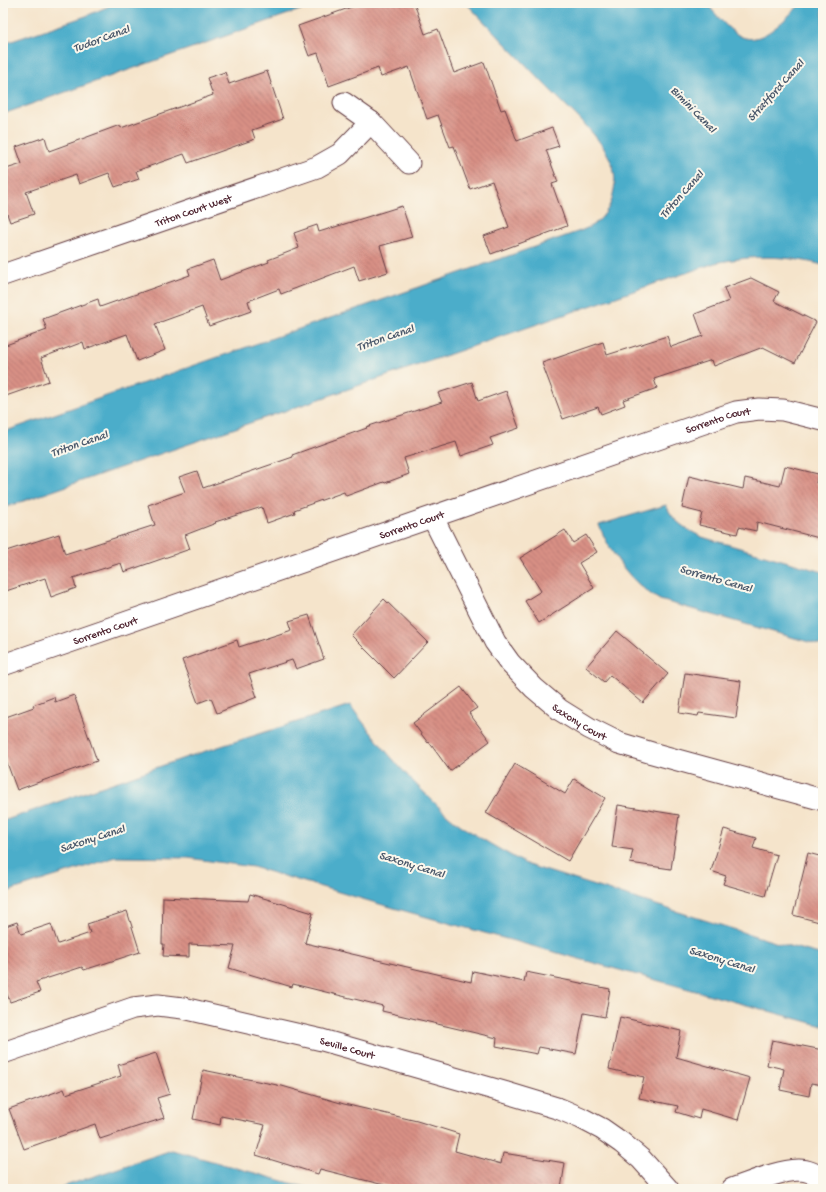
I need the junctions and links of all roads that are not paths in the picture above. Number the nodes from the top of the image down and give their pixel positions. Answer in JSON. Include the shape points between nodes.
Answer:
{"nodes":[{"id":1,"x":344,"y":103,"type":"dead end"},
{"id":2,"x":371,"y":122,"type":"junction"},
{"id":3,"x":409,"y":163,"type":"dead end"},
{"id":4,"x":3,"y":275,"type":"edge"},
{"id":5,"x":823,"y":420,"type":"edge"},
{"id":6,"x":433,"y":518,"type":"junction"},
{"id":7,"x":3,"y":665,"type":"edge"},
{"id":8,"x":823,"y":800,"type":"edge"},
{"id":9,"x":3,"y":1053,"type":"edge"},
{"id":10,"x":823,"y":1179,"type":"edge"},
{"id":11,"x":668,"y":1189,"type":"edge"},
{"id":12,"x":732,"y":1189,"type":"edge"}],
"edges":[{"from":1,"to":2,"type":"street"},
{"from":2,"to":3,"type":"street"},
{"from":2,"to":4,"type":"street","name":"Triton Court West","via":[[340,154],[317,167]]},
{"from":5,"to":6,"type":"street","name":"Sorrento Court","via":[[783,410],[759,409],[736,412]]},
{"from":6,"to":7,"type":"street","name":"Sorrento Court"},
{"from":6,"to":8,"type":"street","name":"Saxony Court","via":[[495,642],[510,663],[560,710],[589,728],[620,742]]},
{"from":9,"to":11,"type":"street","name":"Seville Court","via":[[133,1008],[158,1005],[183,1008],[322,1040],[560,1109],[582,1118],[622,1142]]},
{"from":10,"to":12,"type":"street","via":[[801,1170],[770,1176]]}]}
